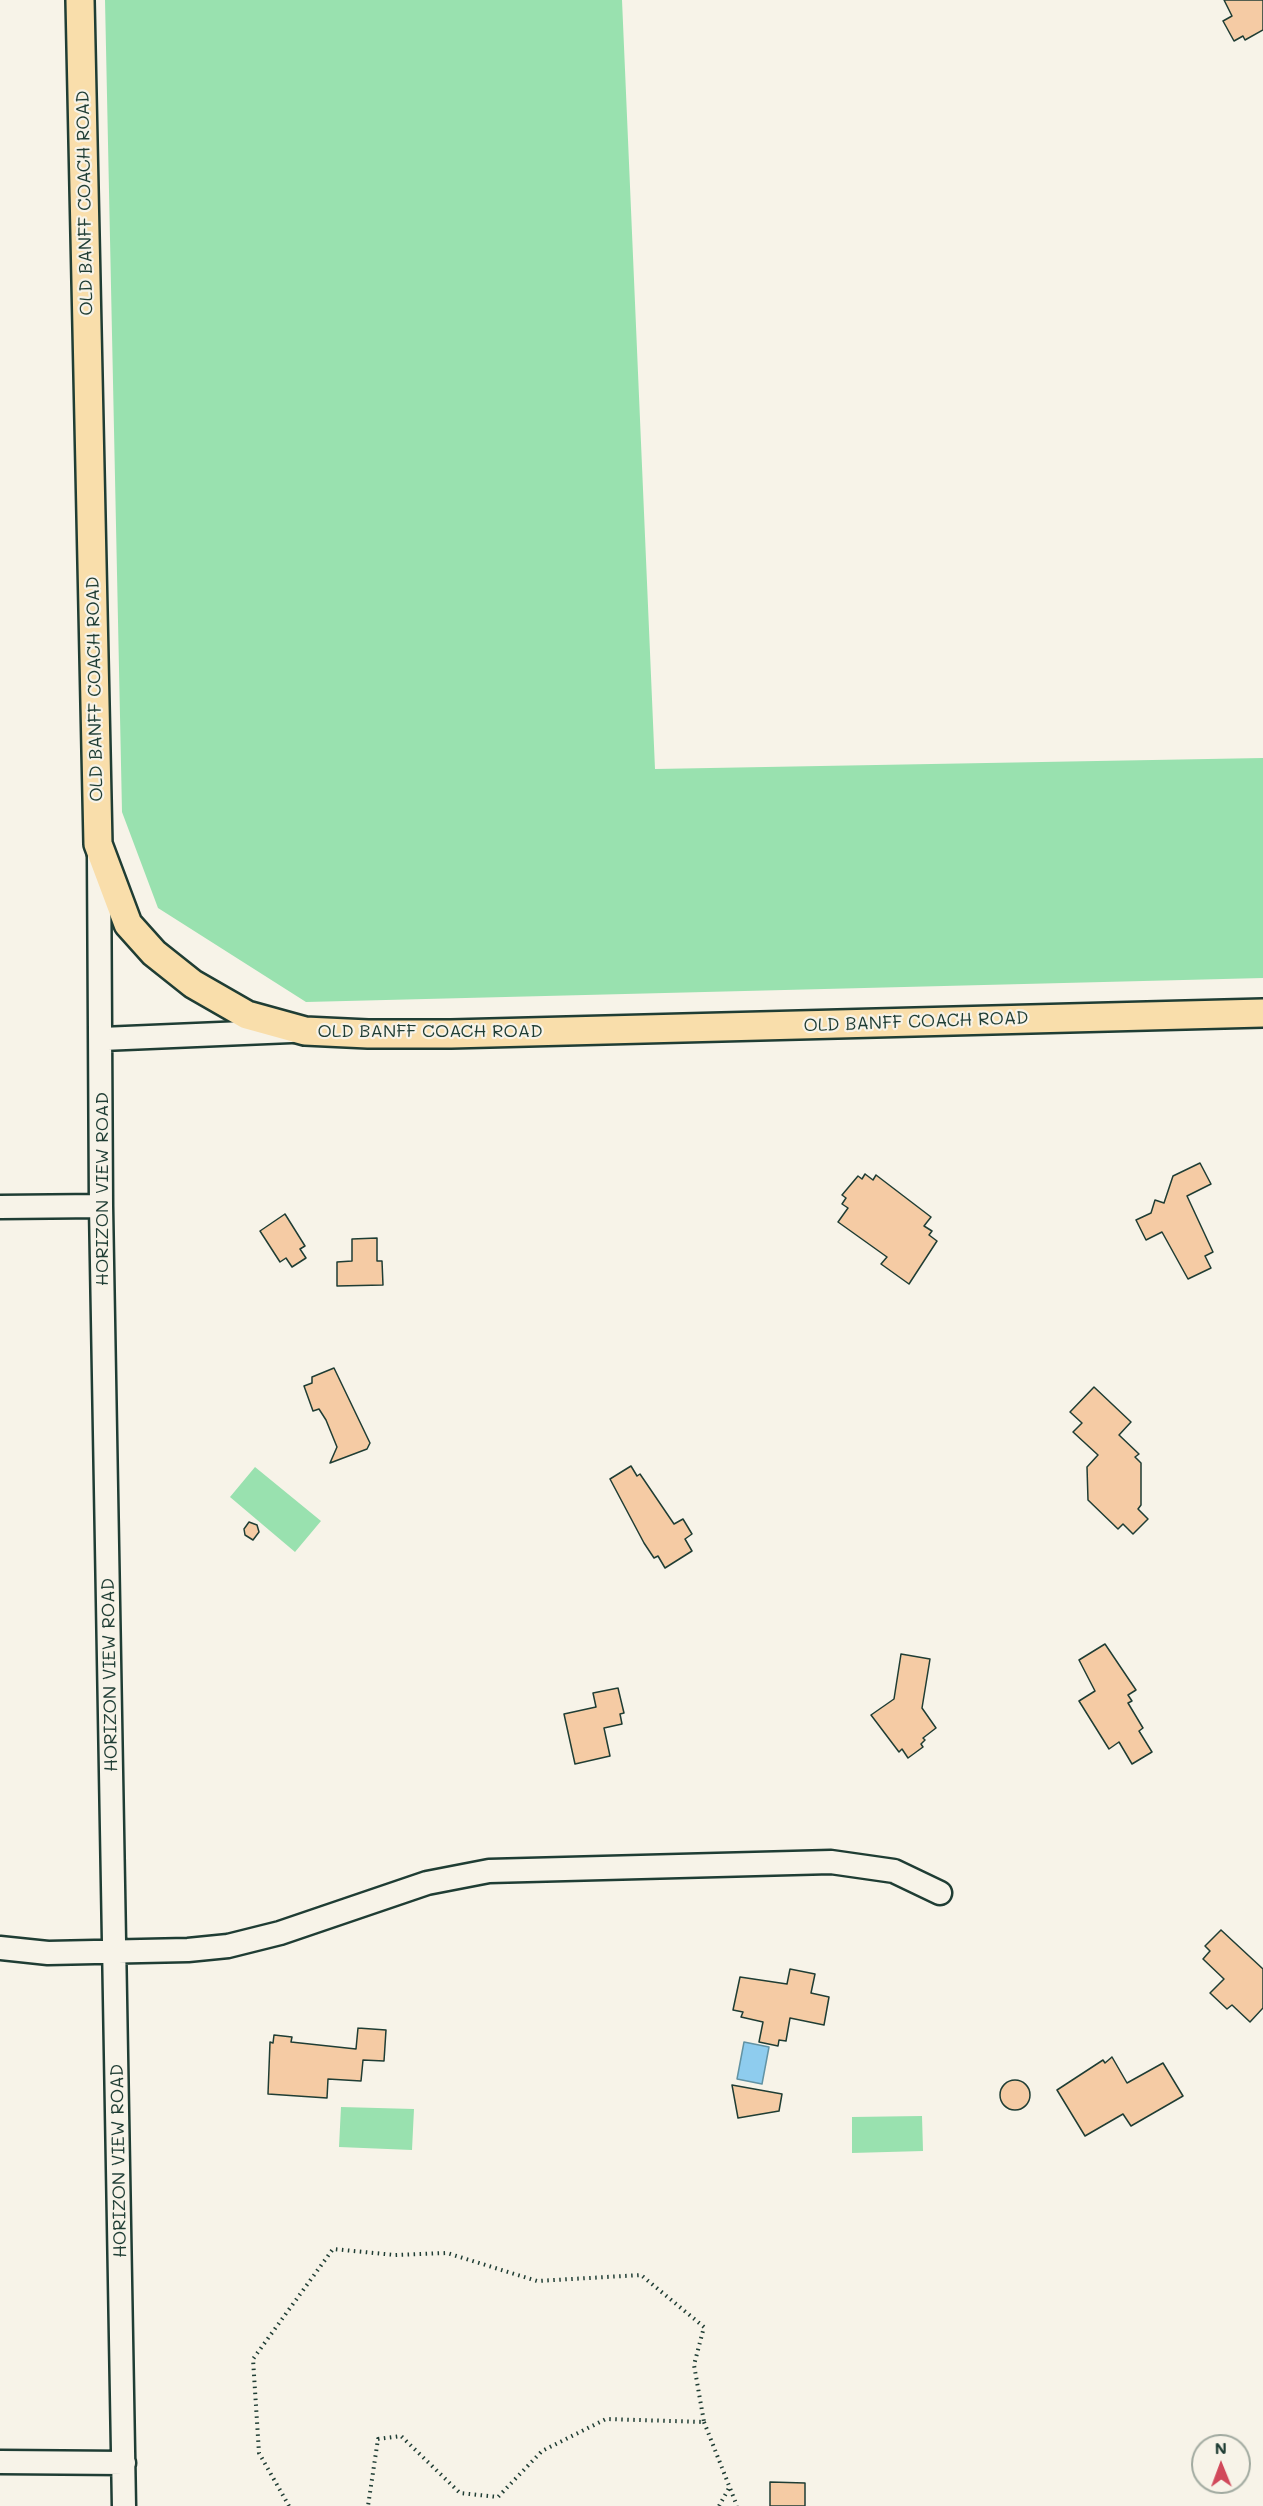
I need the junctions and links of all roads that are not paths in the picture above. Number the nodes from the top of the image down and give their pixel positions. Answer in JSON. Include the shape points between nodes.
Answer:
{"nodes":[{"id":1,"x":80,"y":0,"type":"edge"},
{"id":2,"x":99,"y":844,"type":"junction"},
{"id":3,"x":1263,"y":1013,"type":"edge"},
{"id":4,"x":305,"y":1031,"type":"junction"},
{"id":5,"x":102,"y":1039,"type":"junction"},
{"id":6,"x":101,"y":1206,"type":"junction"},
{"id":7,"x":0,"y":1207,"type":"edge"},
{"id":8,"x":940,"y":1893,"type":"dead end"},
{"id":9,"x":0,"y":1948,"type":"edge"},
{"id":10,"x":116,"y":1952,"type":"junction"},
{"id":11,"x":0,"y":2462,"type":"edge"},
{"id":12,"x":124,"y":2463,"type":"junction"},
{"id":13,"x":124,"y":2506,"type":"edge"}],
"edges":[{"from":1,"to":2,"type":"main road","name":"OLD BANFF COACH ROAD"},
{"from":2,"to":4,"type":"main road","name":"OLD BANFF COACH ROAD","via":[[128,924],[154,953],[193,984],[247,1015]]},
{"from":2,"to":5,"type":"street","name":"HORIZON VIEW ROAD"},
{"from":3,"to":4,"type":"main road","name":"OLD BANFF COACH ROAD","via":[[463,1034]]},
{"from":4,"to":5,"type":"street"},
{"from":5,"to":6,"type":"street","name":"HORIZON VIEW ROAD"},
{"from":6,"to":7,"type":"street"},
{"from":6,"to":10,"type":"street","name":"HORIZON VIEW ROAD"},
{"from":8,"to":10,"type":"street","via":[[894,1871],[831,1862],[489,1871],[427,1883],[280,1933],[228,1946]]},
{"from":9,"to":10,"type":"street","via":[[48,1953]]},
{"from":10,"to":12,"type":"street","name":"HORIZON VIEW ROAD"},
{"from":11,"to":12,"type":"street"},
{"from":12,"to":13,"type":"street","name":"HORIZON VIEW ROAD"}]}
